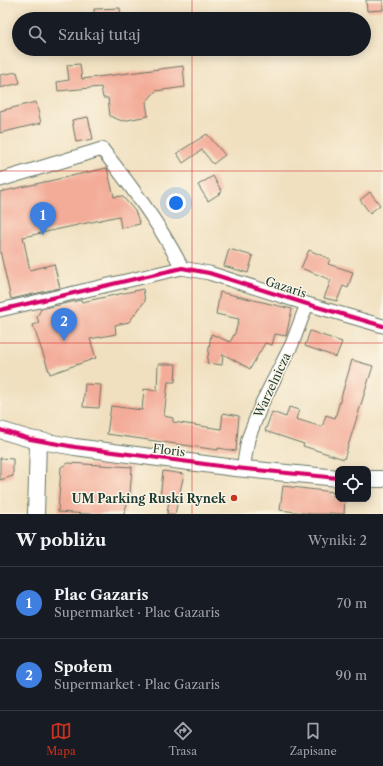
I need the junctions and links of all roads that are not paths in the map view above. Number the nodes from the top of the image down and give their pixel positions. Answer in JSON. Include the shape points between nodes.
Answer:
{"nodes":[{"id":1,"x":0,"y":180,"type":"edge"},
{"id":2,"x":182,"y":268,"type":"junction"},
{"id":3,"x":307,"y":304,"type":"junction"},
{"id":4,"x":0,"y":310,"type":"edge"},
{"id":5,"x":383,"y":326,"type":"edge"},
{"id":6,"x":0,"y":430,"type":"edge"},
{"id":7,"x":38,"y":441,"type":"junction"},
{"id":8,"x":243,"y":469,"type":"junction"},
{"id":9,"x":335,"y":478,"type":"edge"},
{"id":10,"x":371,"y":479,"type":"edge"},
{"id":11,"x":383,"y":479,"type":"edge"},
{"id":12,"x":36,"y":514,"type":"edge"}],
"edges":[{"from":1,"to":2,"type":"street","via":[[102,149],[126,179]]},
{"from":2,"to":3,"type":"street","name":"Gazaris","via":[[209,273]]},
{"from":2,"to":4,"type":"street"},
{"from":3,"to":5,"type":"street","name":"Gazaris"},
{"from":3,"to":8,"type":"street","name":"Warzelnicza","via":[[292,344],[262,403],[248,439]]},
{"from":6,"to":7,"type":"street","name":"Floris"},
{"from":7,"to":8,"type":"street","name":"Floris"},
{"from":7,"to":12,"type":"street"},
{"from":8,"to":9,"type":"street","name":"Floris"},
{"from":10,"to":11,"type":"street"}]}
